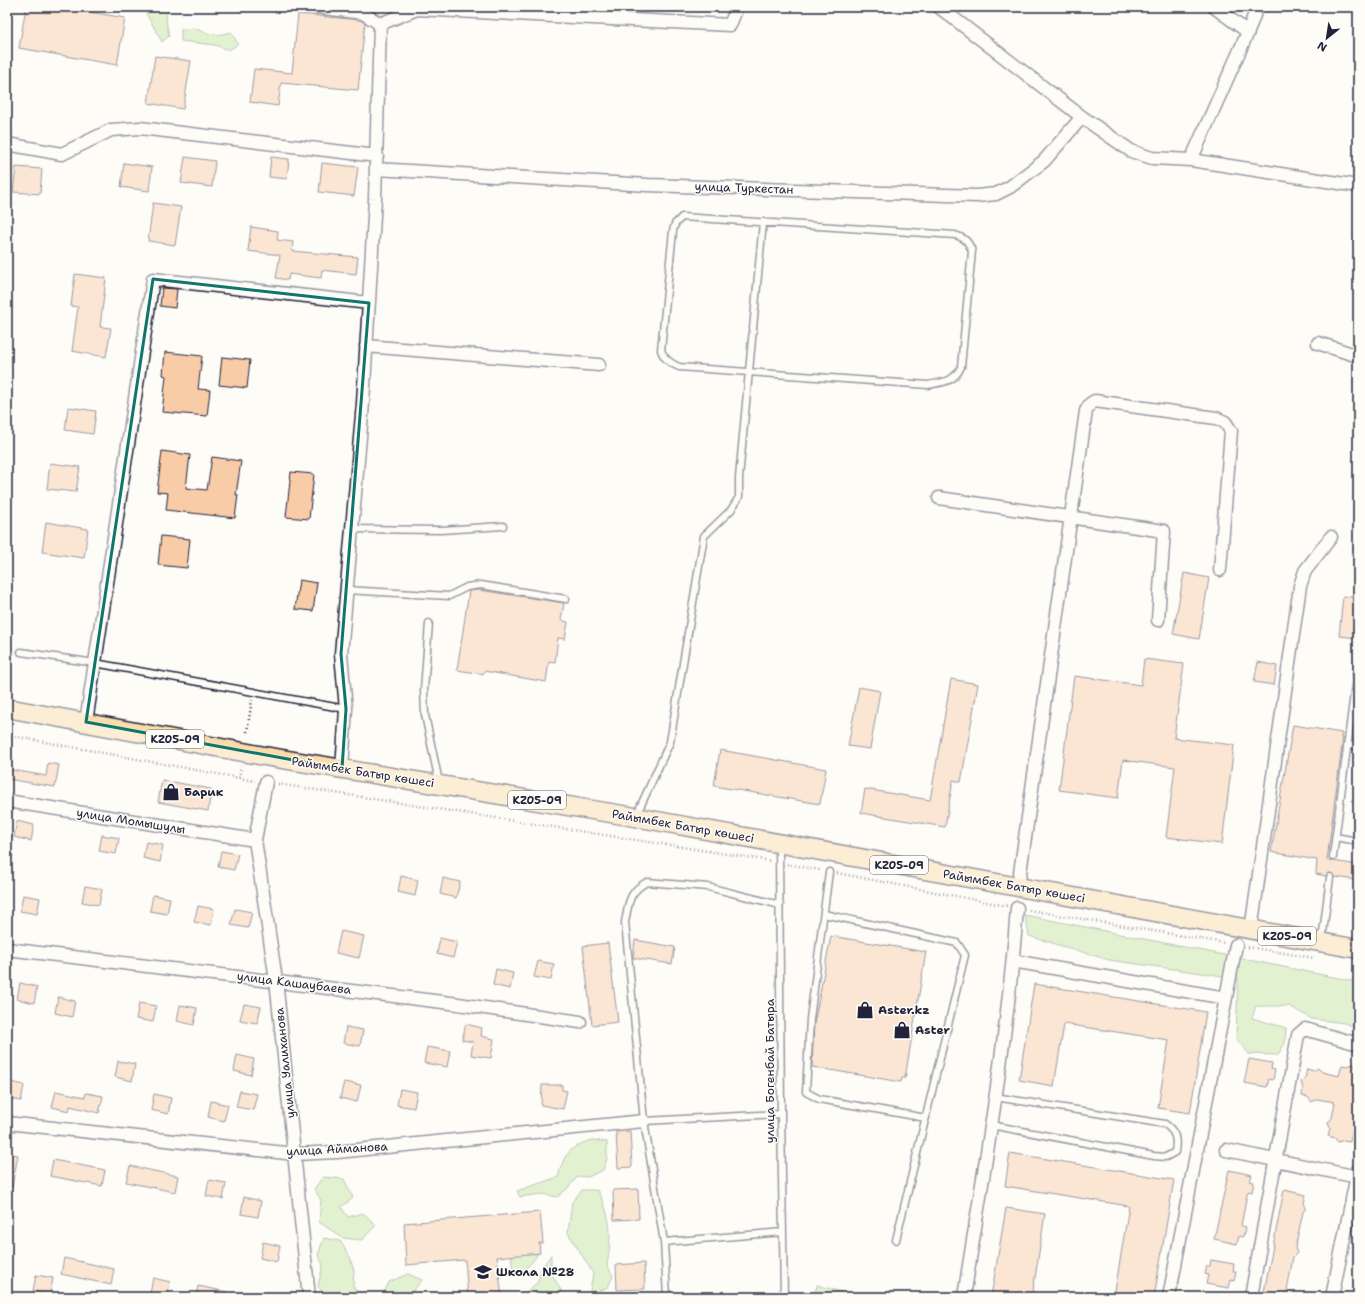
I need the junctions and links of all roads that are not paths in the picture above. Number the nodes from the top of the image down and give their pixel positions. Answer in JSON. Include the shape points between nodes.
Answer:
{"nodes":[{"id":1,"x":316,"y":7,"type":"edge"},
{"id":2,"x":737,"y":7,"type":"edge"},
{"id":3,"x":939,"y":7,"type":"edge"},
{"id":4,"x":1214,"y":7,"type":"edge"},
{"id":5,"x":1257,"y":7,"type":"edge"},
{"id":6,"x":380,"y":24,"type":"junction"},
{"id":7,"x":1248,"y":32,"type":"junction"},
{"id":8,"x":1082,"y":117,"type":"junction"},
{"id":9,"x":7,"y":144,"type":"edge"},
{"id":10,"x":377,"y":156,"type":"junction"},
{"id":11,"x":1191,"y":160,"type":"junction"},
{"id":12,"x":376,"y":169,"type":"junction"},
{"id":13,"x":1358,"y":186,"type":"edge"},
{"id":14,"x":763,"y":222,"type":"junction"},
{"id":15,"x":369,"y":303,"type":"junction"},
{"id":16,"x":1318,"y":343,"type":"dead end"},
{"id":17,"x":366,"y":346,"type":"junction"},
{"id":18,"x":1358,"y":356,"type":"edge"},
{"id":19,"x":599,"y":365,"type":"dead end"},
{"id":20,"x":749,"y":371,"type":"junction"},
{"id":21,"x":939,"y":498,"type":"dead end"},
{"id":22,"x":1070,"y":518,"type":"junction"},
{"id":23,"x":503,"y":526,"type":"dead end"},
{"id":24,"x":352,"y":529,"type":"junction"},
{"id":25,"x":1330,"y":537,"type":"dead end"},
{"id":26,"x":1220,"y":570,"type":"dead end"},
{"id":27,"x":346,"y":590,"type":"junction"},
{"id":28,"x":566,"y":599,"type":"dead end"},
{"id":29,"x":1158,"y":620,"type":"dead end"},
{"id":30,"x":429,"y":623,"type":"dead end"},
{"id":31,"x":21,"y":652,"type":"dead end"},
{"id":32,"x":1358,"y":662,"type":"edge"},
{"id":33,"x":95,"y":663,"type":"junction"},
{"id":34,"x":8,"y":707,"type":"edge"},
{"id":35,"x":346,"y":710,"type":"junction"},
{"id":36,"x":86,"y":722,"type":"junction"},
{"id":37,"x":1347,"y":745,"type":"junction"},
{"id":38,"x":1358,"y":746,"type":"edge"},
{"id":39,"x":342,"y":769,"type":"junction"},
{"id":40,"x":266,"y":782,"type":"road end"},
{"id":41,"x":439,"y":784,"type":"junction"},
{"id":42,"x":7,"y":801,"type":"edge"},
{"id":43,"x":635,"y":817,"type":"junction"},
{"id":44,"x":1336,"y":837,"type":"junction"},
{"id":45,"x":255,"y":840,"type":"junction"},
{"id":46,"x":1358,"y":841,"type":"edge"},
{"id":47,"x":780,"y":844,"type":"junction"},
{"id":48,"x":1333,"y":857,"type":"dead end"},
{"id":49,"x":829,"y":872,"type":"road end"},
{"id":50,"x":1330,"y":877,"type":"dead end"},
{"id":51,"x":1018,"y":887,"type":"junction"},
{"id":52,"x":780,"y":905,"type":"junction"},
{"id":53,"x":1017,"y":908,"type":"road end"},
{"id":54,"x":824,"y":914,"type":"junction"},
{"id":55,"x":1251,"y":930,"type":"junction"},
{"id":56,"x":1236,"y":945,"type":"road end"},
{"id":57,"x":7,"y":949,"type":"edge"},
{"id":58,"x":1358,"y":949,"type":"edge"},
{"id":59,"x":1321,"y":951,"type":"junction"},
{"id":60,"x":1013,"y":961,"type":"junction"},
{"id":61,"x":276,"y":980,"type":"junction"},
{"id":62,"x":1226,"y":998,"type":"junction"},
{"id":63,"x":580,"y":1022,"type":"dead end"},
{"id":64,"x":1358,"y":1044,"type":"edge"},
{"id":65,"x":995,"y":1097,"type":"junction"},
{"id":66,"x":781,"y":1114,"type":"junction"},
{"id":67,"x":926,"y":1118,"type":"junction"},
{"id":68,"x":644,"y":1121,"type":"junction"},
{"id":69,"x":7,"y":1123,"type":"edge"},
{"id":70,"x":991,"y":1125,"type":"junction"},
{"id":71,"x":1226,"y":1150,"type":"dead end"},
{"id":72,"x":295,"y":1154,"type":"junction"},
{"id":73,"x":1275,"y":1160,"type":"junction"},
{"id":74,"x":1358,"y":1175,"type":"edge"},
{"id":75,"x":783,"y":1232,"type":"junction"},
{"id":76,"x":896,"y":1240,"type":"dead end"},
{"id":77,"x":664,"y":1242,"type":"junction"},
{"id":78,"x":309,"y":1297,"type":"edge"},
{"id":79,"x":667,"y":1297,"type":"edge"},
{"id":80,"x":784,"y":1297,"type":"edge"},
{"id":81,"x":964,"y":1297,"type":"edge"},
{"id":82,"x":1170,"y":1297,"type":"edge"},
{"id":83,"x":1251,"y":1297,"type":"edge"},
{"id":84,"x":1332,"y":1297,"type":"edge"}],
"edges":[{"from":1,"to":6,"type":"street","via":[[363,13]]},
{"from":2,"to":6,"type":"street","via":[[730,25],[417,9]]},
{"from":3,"to":8,"type":"street"},
{"from":4,"to":7,"type":"street"},
{"from":5,"to":7,"type":"street"},
{"from":6,"to":10,"type":"street"},
{"from":7,"to":11,"type":"street"},
{"from":8,"to":11,"type":"street","via":[[1131,151],[1152,158]]},
{"from":8,"to":12,"type":"street","name":"улица Туркестан","via":[[1044,161],[1010,187],[996,194],[977,196],[648,185]]},
{"from":9,"to":10,"type":"street","via":[[62,154],[111,130],[140,128]]},
{"from":10,"to":12,"type":"street"},
{"from":11,"to":13,"type":"street"},
{"from":12,"to":15,"type":"street"},
{"from":14,"to":20,"type":"lane"},
{"from":14,"to":20,"type":"lane","via":[[682,217],[672,231],[661,350],[664,357],[679,367]]},
{"from":14,"to":20,"type":"lane","via":[[955,235],[964,238],[972,251],[962,367],[950,381],[928,385]]},
{"from":15,"to":17,"type":"street"},
{"from":15,"to":33,"type":"street","via":[[153,279]]},
{"from":16,"to":18,"type":"street"},
{"from":17,"to":19,"type":"street"},
{"from":17,"to":24,"type":"street"},
{"from":20,"to":43,"type":"lane","via":[[739,497],[731,510],[704,536],[670,742]]},
{"from":21,"to":22,"type":"street"},
{"from":22,"to":26,"type":"street","via":[[1086,411],[1090,404],[1095,401],[1216,418],[1225,422],[1231,431]]},
{"from":22,"to":29,"type":"street","via":[[1164,531]]},
{"from":22,"to":51,"type":"street"},
{"from":23,"to":24,"type":"lane","via":[[441,530]]},
{"from":24,"to":27,"type":"street"},
{"from":25,"to":55,"type":"street","via":[[1306,571],[1300,586]]},
{"from":27,"to":28,"type":"lane","via":[[449,596],[467,587],[481,585]]},
{"from":27,"to":35,"type":"street","via":[[341,654]]},
{"from":30,"to":41,"type":"lane","via":[[424,690],[425,715]]},
{"from":31,"to":33,"type":"lane"},
{"from":32,"to":37,"type":"lane"},
{"from":33,"to":35,"type":"lane"},
{"from":33,"to":36,"type":"street"},
{"from":34,"to":36,"type":"main road","name":"Райымбек Батыр көшесі","number":"KZ05-09"},
{"from":35,"to":39,"type":"street"},
{"from":36,"to":39,"type":"main road","name":"Райымбек Батыр көшесі","number":"KZ05-09"},
{"from":37,"to":38,"type":"lane"},
{"from":37,"to":44,"type":"lane"},
{"from":39,"to":41,"type":"main road","name":"Райымбек Батыр көшесі","number":"KZ05-09"},
{"from":40,"to":45,"type":"street","name":"улица Уалиханова"},
{"from":41,"to":43,"type":"main road","name":"Райымбек Батыр көшесі","number":"KZ05-09"},
{"from":42,"to":45,"type":"street","name":"улица Момышулы"},
{"from":43,"to":47,"type":"main road","name":"Райымбек Батыр көшесі","number":"KZ05-09"},
{"from":44,"to":46,"type":"lane"},
{"from":44,"to":48,"type":"lane"},
{"from":45,"to":61,"type":"street","name":"улица Уалиханова"},
{"from":47,"to":51,"type":"main road","name":"Райымбек Батыр көшесі","number":"KZ05-09"},
{"from":47,"to":52,"type":"lane","name":"улица Богенбай Батыра"},
{"from":49,"to":54,"type":"lane"},
{"from":50,"to":59,"type":"lane"},
{"from":51,"to":55,"type":"main road","name":"Райымбек Батыр көшесі","number":"KZ05-09"},
{"from":52,"to":66,"type":"lane","name":"улица Богенбай Батыра"},
{"from":52,"to":68,"type":"lane","via":[[708,887],[647,882],[631,894],[625,922]]},
{"from":53,"to":60,"type":"street"},
{"from":54,"to":67,"type":"lane","via":[[810,1019],[806,1092],[819,1099]]},
{"from":54,"to":67,"type":"lane","via":[[957,943],[965,955]]},
{"from":55,"to":59,"type":"main road","name":"Райымбек Батыр көшесі","number":"KZ05-09"},
{"from":56,"to":62,"type":"street"},
{"from":57,"to":61,"type":"street","name":"улица Кашаубаева"},
{"from":58,"to":59,"type":"main road","name":"Райымбек Батыр көшесі","number":"KZ05-09"},
{"from":60,"to":62,"type":"street"},
{"from":60,"to":65,"type":"street"},
{"from":61,"to":63,"type":"street","name":"улица Кашаубаева","via":[[451,1002]]},
{"from":61,"to":72,"type":"street","name":"улица Уалиханова"},
{"from":62,"to":82,"type":"street"},
{"from":64,"to":73,"type":"street","via":[[1305,1029],[1298,1036]]},
{"from":65,"to":70,"type":"street"},
{"from":65,"to":70,"type":"lane","via":[[1165,1124],[1173,1130],[1177,1139],[1175,1152],[1166,1157]]},
{"from":66,"to":68,"type":"lane"},
{"from":66,"to":75,"type":"lane","name":"улица Богенбай Батыра"},
{"from":67,"to":76,"type":"lane"},
{"from":68,"to":72,"type":"street","name":"улица Айманова"},
{"from":68,"to":77,"type":"lane"},
{"from":69,"to":72,"type":"street","name":"улица Айманова"},
{"from":70,"to":81,"type":"street"},
{"from":71,"to":73,"type":"street"},
{"from":72,"to":78,"type":"street","name":"улица Уалиханова"},
{"from":73,"to":74,"type":"street"},
{"from":73,"to":83,"type":"street"},
{"from":74,"to":84,"type":"street"},
{"from":75,"to":77,"type":"lane"},
{"from":75,"to":80,"type":"lane","name":"улица Богенбай Батыра"},
{"from":77,"to":79,"type":"lane"}]}
